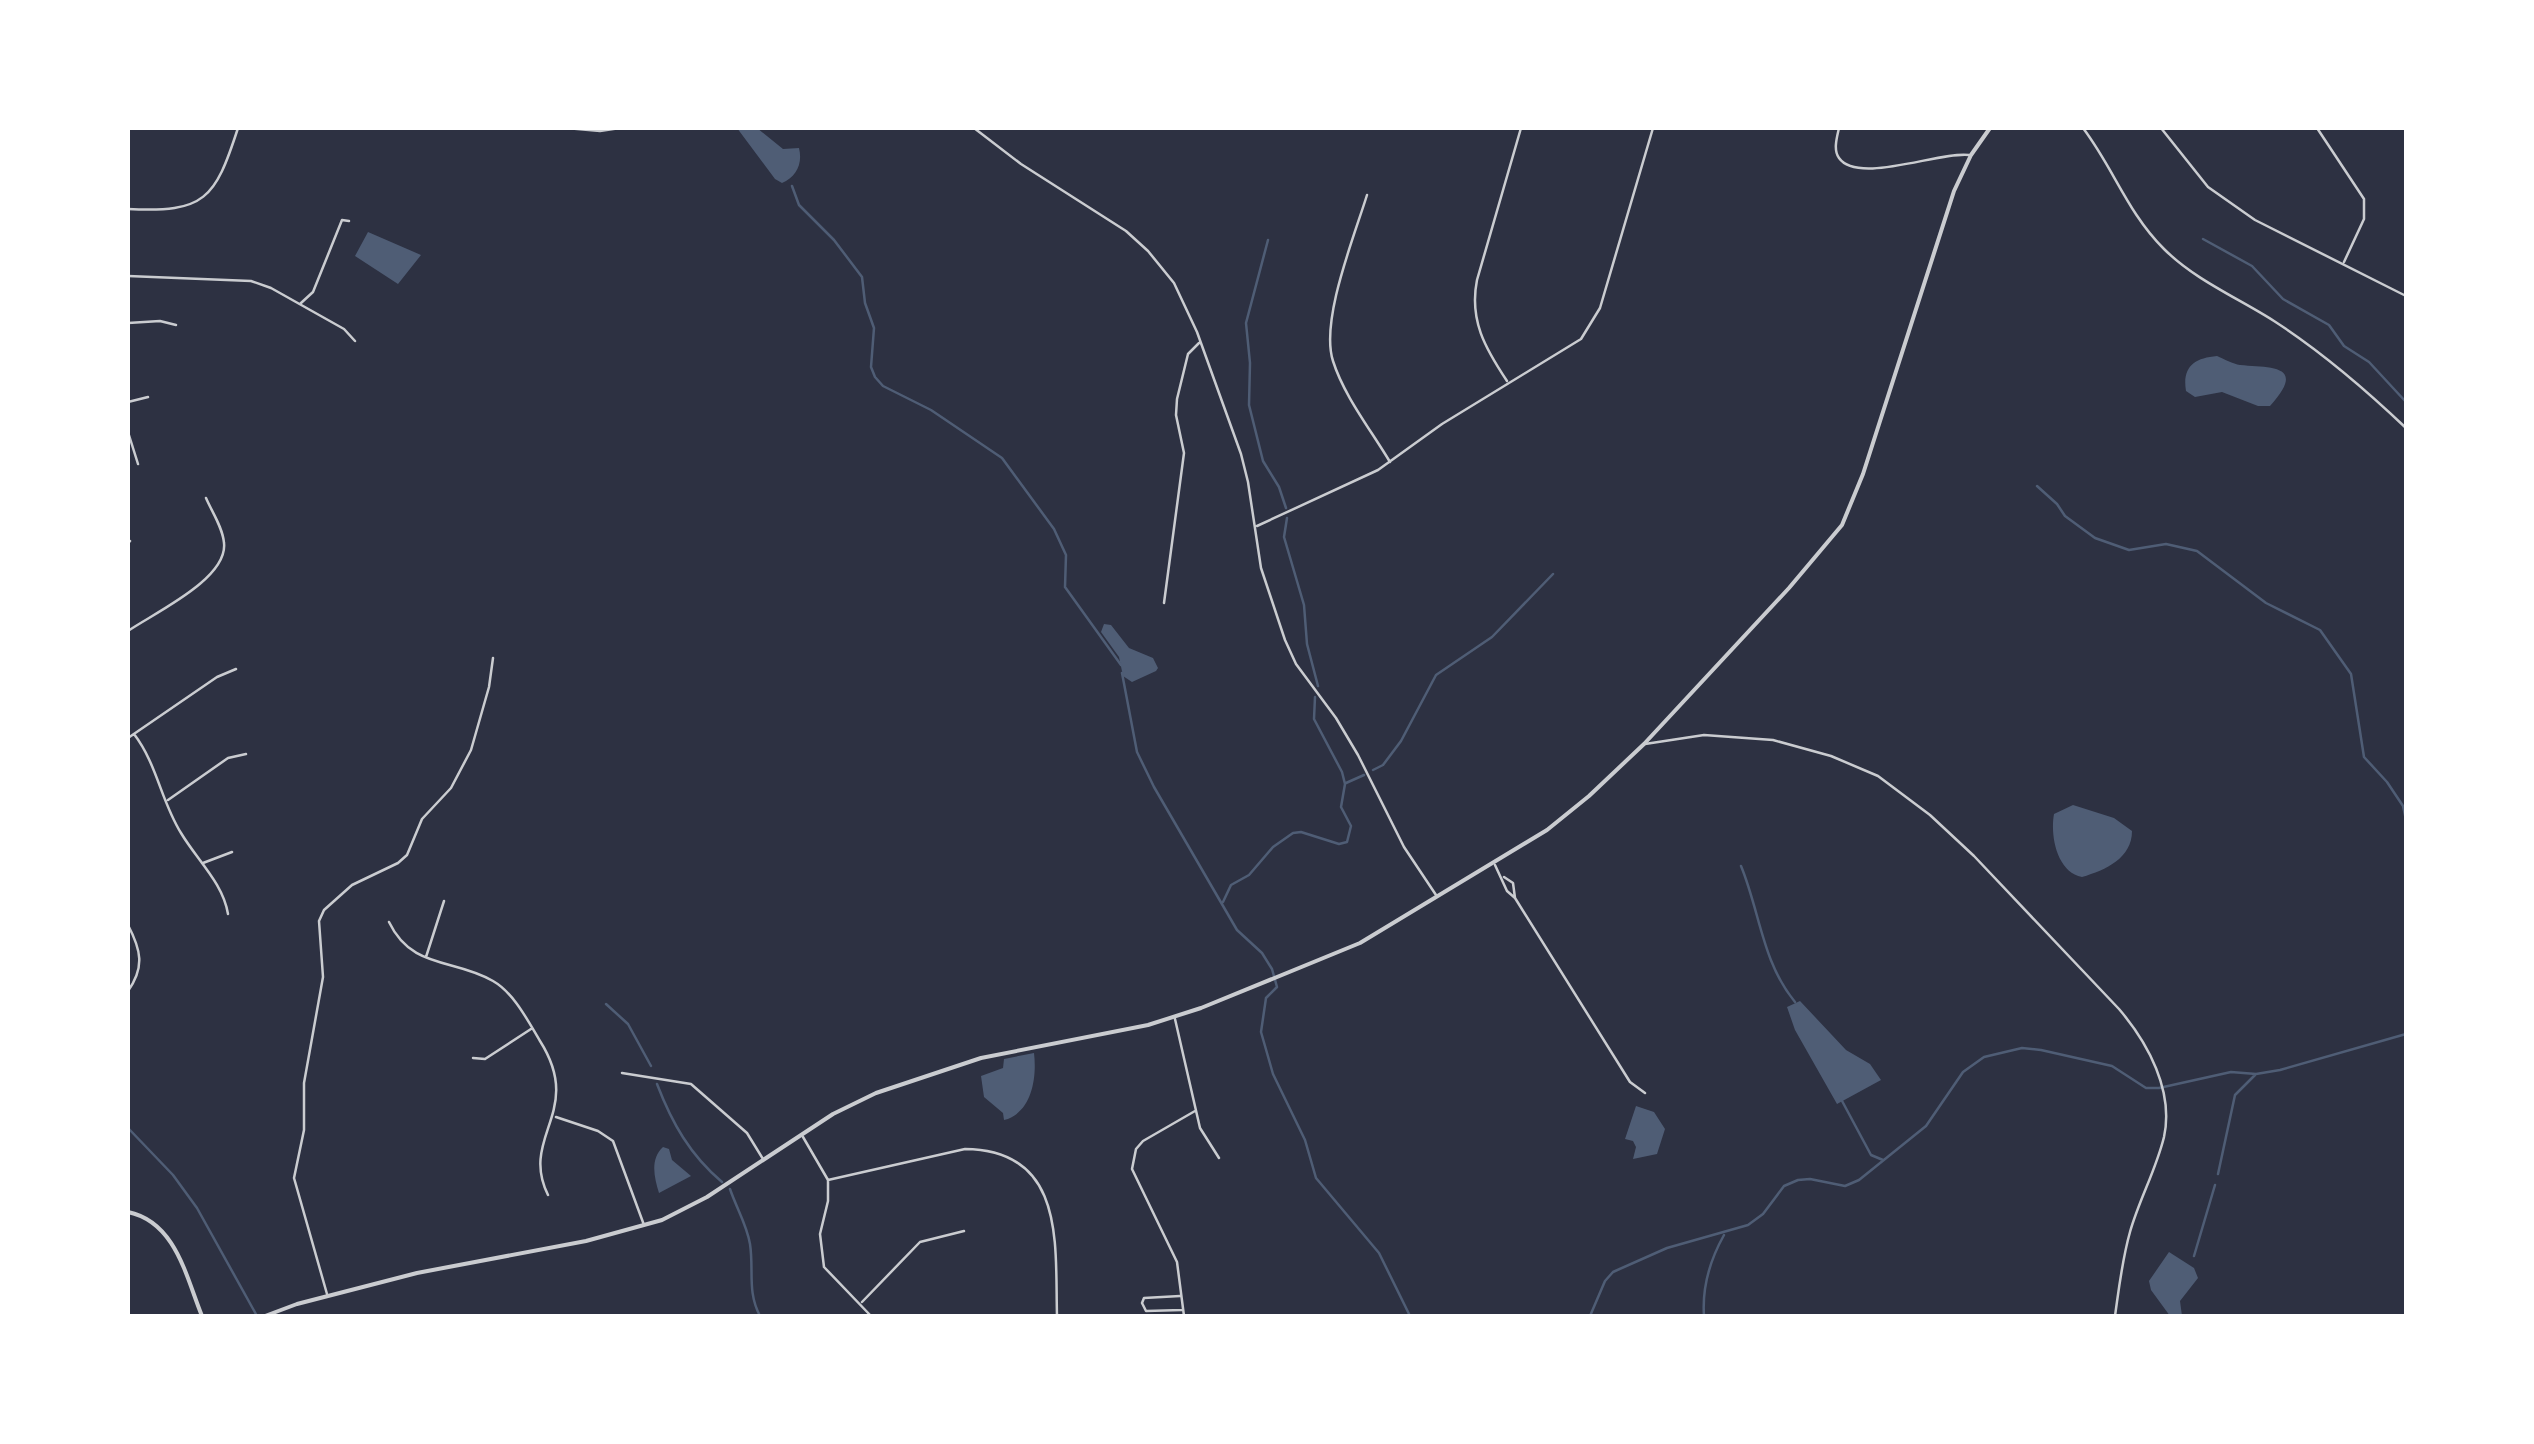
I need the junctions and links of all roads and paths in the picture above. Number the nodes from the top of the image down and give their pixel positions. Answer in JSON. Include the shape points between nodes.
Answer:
{"nodes":[{"id":1,"x":238,"y":128,"type":"edge"},
{"id":2,"x":566,"y":128,"type":"edge"},
{"id":3,"x":620,"y":128,"type":"edge"},
{"id":4,"x":977,"y":128,"type":"edge"},
{"id":5,"x":1521,"y":128,"type":"edge"},
{"id":6,"x":1653,"y":128,"type":"edge"},
{"id":7,"x":1839,"y":128,"type":"edge"},
{"id":8,"x":1990,"y":128,"type":"edge"},
{"id":9,"x":2083,"y":128,"type":"edge"},
{"id":10,"x":2161,"y":128,"type":"edge"},
{"id":11,"x":2317,"y":128,"type":"edge"},
{"id":12,"x":1971,"y":155,"type":"junction"},
{"id":13,"x":1367,"y":195,"type":"dead end"},
{"id":14,"x":128,"y":209,"type":"edge"},
{"id":15,"x":349,"y":222,"type":"dead end"},
{"id":16,"x":2342,"y":264,"type":"junction"},
{"id":17,"x":128,"y":276,"type":"edge"},
{"id":18,"x":2406,"y":296,"type":"edge"},
{"id":19,"x":300,"y":304,"type":"junction"},
{"id":20,"x":128,"y":323,"type":"edge"},
{"id":21,"x":176,"y":325,"type":"dead end"},
{"id":22,"x":355,"y":341,"type":"dead end"},
{"id":23,"x":1200,"y":342,"type":"junction"},
{"id":24,"x":1508,"y":383,"type":"junction"},
{"id":25,"x":148,"y":397,"type":"dead end"},
{"id":26,"x":128,"y":402,"type":"edge"},
{"id":27,"x":2406,"y":428,"type":"edge"},
{"id":28,"x":128,"y":432,"type":"edge"},
{"id":29,"x":1390,"y":462,"type":"junction"},
{"id":30,"x":138,"y":464,"type":"dead end"},
{"id":31,"x":206,"y":498,"type":"dead end"},
{"id":32,"x":1256,"y":527,"type":"junction"},
{"id":33,"x":1164,"y":603,"type":"dead end"},
{"id":34,"x":128,"y":631,"type":"edge"},
{"id":35,"x":493,"y":658,"type":"dead end"},
{"id":36,"x":236,"y":669,"type":"dead end"},
{"id":37,"x":134,"y":734,"type":"junction"},
{"id":38,"x":128,"y":738,"type":"edge"},
{"id":39,"x":1644,"y":744,"type":"junction"},
{"id":40,"x":246,"y":754,"type":"dead end"},
{"id":41,"x":166,"y":800,"type":"junction"},
{"id":42,"x":232,"y":852,"type":"dead end"},
{"id":43,"x":1494,"y":863,"type":"junction"},
{"id":44,"x":202,"y":864,"type":"junction"},
{"id":45,"x":1503,"y":876,"type":"junction"},
{"id":46,"x":1438,"y":898,"type":"junction"},
{"id":47,"x":1515,"y":898,"type":"junction"},
{"id":48,"x":444,"y":901,"type":"dead end"},
{"id":49,"x":228,"y":914,"type":"dead end"},
{"id":50,"x":389,"y":922,"type":"dead end"},
{"id":51,"x":128,"y":925,"type":"edge"},
{"id":52,"x":425,"y":958,"type":"junction"},
{"id":53,"x":128,"y":990,"type":"edge"},
{"id":54,"x":1174,"y":1018,"type":"junction"},
{"id":55,"x":532,"y":1028,"type":"junction"},
{"id":56,"x":473,"y":1058,"type":"dead end"},
{"id":57,"x":622,"y":1074,"type":"dead end"},
{"id":58,"x":1645,"y":1094,"type":"dead end"},
{"id":59,"x":1195,"y":1111,"type":"junction"},
{"id":60,"x":553,"y":1116,"type":"junction"},
{"id":61,"x":802,"y":1136,"type":"junction"},
{"id":62,"x":1220,"y":1158,"type":"dead end"},
{"id":63,"x":764,"y":1160,"type":"junction"},
{"id":64,"x":828,"y":1180,"type":"junction"},
{"id":65,"x":548,"y":1195,"type":"dead end"},
{"id":66,"x":128,"y":1212,"type":"edge"},
{"id":67,"x":645,"y":1226,"type":"junction"},
{"id":68,"x":964,"y":1230,"type":"dead end"},
{"id":69,"x":327,"y":1296,"type":"junction"},
{"id":70,"x":1182,"y":1296,"type":"junction"},
{"id":71,"x":861,"y":1303,"type":"junction"},
{"id":72,"x":1183,"y":1310,"type":"junction"},
{"id":73,"x":202,"y":1316,"type":"edge"},
{"id":74,"x":265,"y":1316,"type":"edge"},
{"id":75,"x":871,"y":1316,"type":"edge"},
{"id":76,"x":1057,"y":1316,"type":"edge"},
{"id":77,"x":1184,"y":1316,"type":"edge"},
{"id":78,"x":2115,"y":1316,"type":"edge"}],
"edges":[{"from":1,"to":14,"type":"street","via":[[222,174],[199,200],[170,210]]},
{"from":2,"to":3,"type":"street"},
{"from":4,"to":23,"type":"street","via":[[1140,242],[1174,283]]},
{"from":5,"to":24,"type":"street","via":[[1474,294],[1478,329]]},
{"from":6,"to":24,"type":"street","via":[[1594,322],[1576,342]]},
{"from":7,"to":12,"type":"street","via":[[1838,157],[1856,166]]},
{"from":8,"to":12,"type":"street"},
{"from":9,"to":27,"type":"street","via":[[2130,211],[2166,252],[2314,348]]},
{"from":10,"to":16,"type":"street","via":[[2208,187],[2258,222]]},
{"from":11,"to":16,"type":"street","via":[[2364,198],[2364,219]]},
{"from":12,"to":39,"type":"street","via":[[1844,521]]},
{"from":13,"to":29,"type":"street","via":[[1333,311],[1329,348]]},
{"from":15,"to":19,"type":"street","via":[[342,220],[313,292]]},
{"from":16,"to":18,"type":"street"},
{"from":17,"to":19,"type":"street","via":[[240,278]]},
{"from":19,"to":22,"type":"street"},
{"from":20,"to":21,"type":"street"},
{"from":23,"to":32,"type":"street","via":[[1240,454]]},
{"from":23,"to":33,"type":"street","via":[[1188,354],[1176,399],[1184,453]]},
{"from":24,"to":29,"type":"street"},
{"from":25,"to":26,"type":"street"},
{"from":28,"to":30,"type":"street"},
{"from":29,"to":32,"type":"street"},
{"from":31,"to":34,"type":"street","via":[[224,541],[220,566]]},
{"from":32,"to":46,"type":"street","via":[[1265,585],[1291,655],[1336,718]]},
{"from":35,"to":69,"type":"street","via":[[471,750],[451,788],[422,820],[408,855],[352,885],[319,921],[323,977],[294,1178]]},
{"from":36,"to":37,"type":"street"},
{"from":37,"to":38,"type":"street"},
{"from":37,"to":41,"type":"street"},
{"from":39,"to":43,"type":"street","via":[[1566,816]]},
{"from":39,"to":78,"type":"street","via":[[1704,734],[1772,740],[1851,763],[1888,783],[1974,856],[2138,1032],[2160,1079],[2166,1117],[2129,1236]]},
{"from":40,"to":41,"type":"street","via":[[228,758]]},
{"from":41,"to":44,"type":"street"},
{"from":42,"to":44,"type":"street"},
{"from":43,"to":45,"type":"street"},
{"from":43,"to":46,"type":"street"},
{"from":44,"to":49,"type":"street"},
{"from":45,"to":47,"type":"street"},
{"from":45,"to":47,"type":"street","via":[[1513,883]]},
{"from":46,"to":54,"type":"street","via":[[1360,943]]},
{"from":47,"to":58,"type":"street","via":[[1630,1082]]},
{"from":48,"to":52,"type":"street"},
{"from":50,"to":52,"type":"street","via":[[400,942]]},
{"from":51,"to":53,"type":"street","via":[[141,956]]},
{"from":52,"to":55,"type":"street","via":[[495,982]]},
{"from":54,"to":59,"type":"street"},
{"from":54,"to":61,"type":"street","via":[[926,1074],[856,1101]]},
{"from":55,"to":56,"type":"street","via":[[485,1059]]},
{"from":55,"to":60,"type":"street","via":[[558,1079]]},
{"from":57,"to":63,"type":"street","via":[[691,1084],[747,1133]]},
{"from":59,"to":62,"type":"street"},
{"from":59,"to":70,"type":"street","via":[[1143,1141],[1132,1169],[1177,1262]]},
{"from":60,"to":65,"type":"street","via":[[538,1170]]},
{"from":60,"to":67,"type":"street","via":[[613,1141]]},
{"from":61,"to":63,"type":"street"},
{"from":61,"to":64,"type":"street"},
{"from":63,"to":67,"type":"street","via":[[686,1210]]},
{"from":64,"to":71,"type":"street","via":[[820,1254],[830,1276]]},
{"from":64,"to":76,"type":"street","via":[[965,1148],[1010,1159],[1039,1184],[1050,1206]]},
{"from":66,"to":73,"type":"street","via":[[165,1233]]},
{"from":67,"to":69,"type":"street"},
{"from":68,"to":71,"type":"street","via":[[920,1242]]},
{"from":69,"to":74,"type":"street"},
{"from":70,"to":72,"type":"street"},
{"from":70,"to":72,"type":"street","via":[[1157,1295],[1142,1303],[1146,1311]]},
{"from":71,"to":75,"type":"street"},
{"from":72,"to":77,"type":"street"}]}
